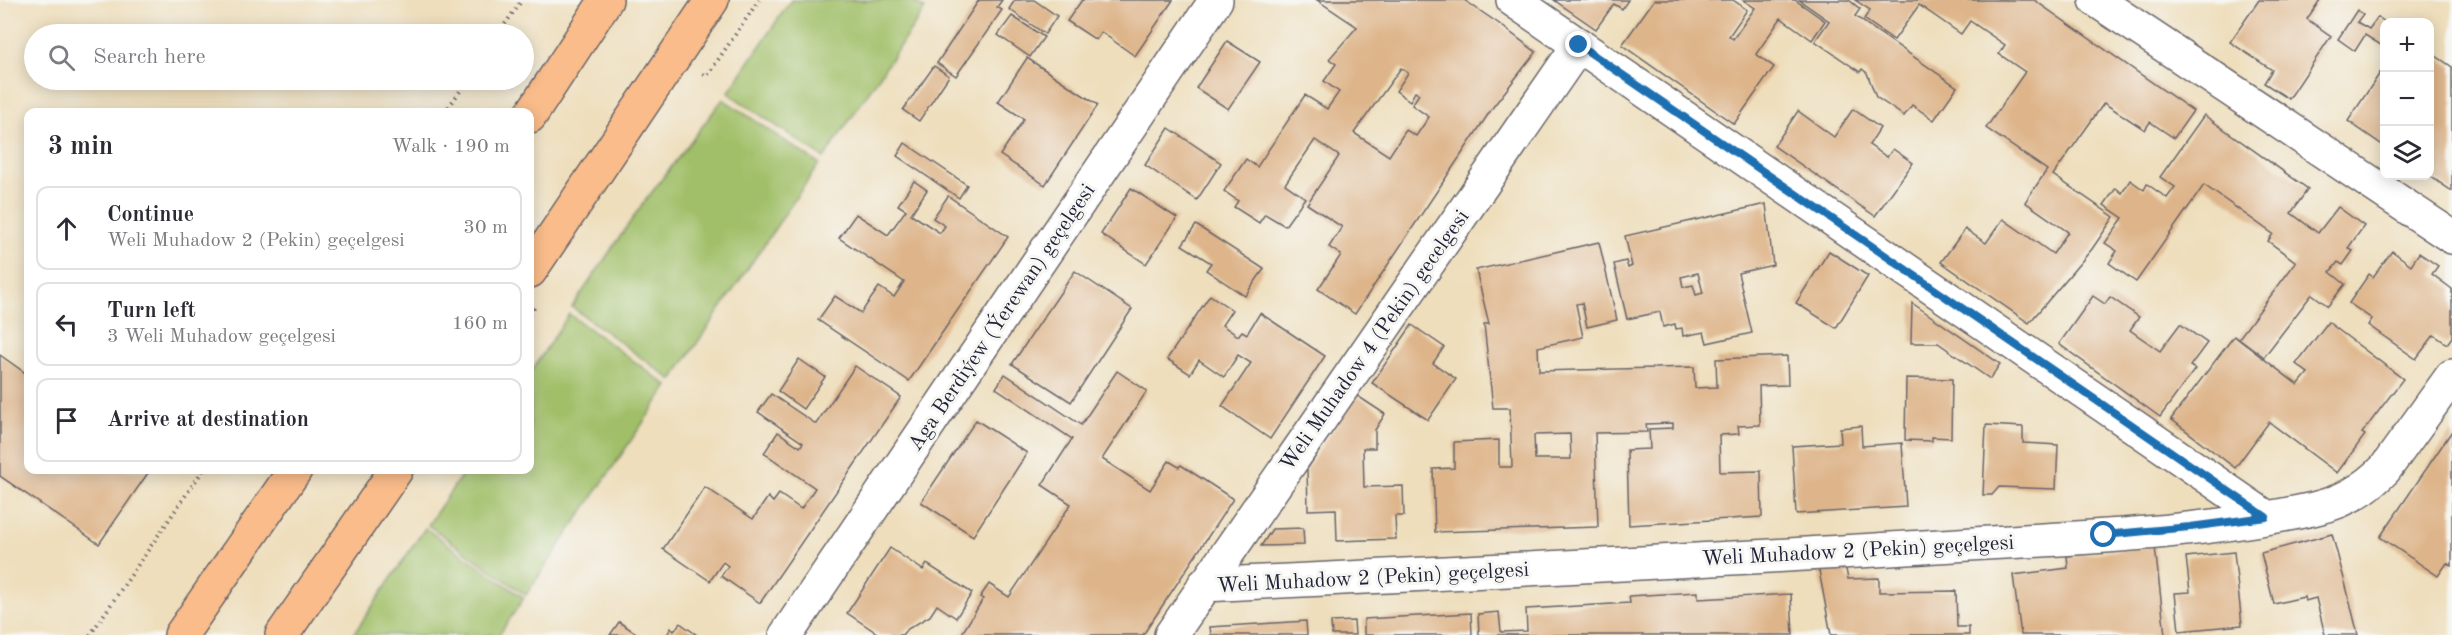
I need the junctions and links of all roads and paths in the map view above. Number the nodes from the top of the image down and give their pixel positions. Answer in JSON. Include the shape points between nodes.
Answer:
{"nodes":[{"id":1,"x":522,"y":0,"type":"edge"},
{"id":2,"x":606,"y":0,"type":"edge"},
{"id":3,"x":712,"y":0,"type":"edge"},
{"id":4,"x":1216,"y":0,"type":"edge"},
{"id":5,"x":1512,"y":0,"type":"edge"},
{"id":6,"x":2096,"y":0,"type":"edge"},
{"id":7,"x":505,"y":24,"type":"edge"},
{"id":8,"x":1579,"y":45,"type":"junction"},
{"id":9,"x":461,"y":90,"type":"edge"},
{"id":10,"x":448,"y":108,"type":"edge"},
{"id":11,"x":534,"y":110,"type":"edge"},
{"id":12,"x":2452,"y":237,"type":"edge"},
{"id":13,"x":534,"y":265,"type":"edge"},
{"id":14,"x":2452,"y":376,"type":"edge"},
{"id":15,"x":200,"y":474,"type":"edge"},
{"id":16,"x":293,"y":474,"type":"edge"},
{"id":17,"x":393,"y":474,"type":"edge"},
{"id":18,"x":2266,"y":517,"type":"junction"},
{"id":19,"x":1204,"y":585,"type":"junction"},
{"id":20,"x":90,"y":635,"type":"edge"},
{"id":21,"x":181,"y":635,"type":"edge"},
{"id":22,"x":282,"y":635,"type":"edge"},
{"id":23,"x":786,"y":635,"type":"edge"},
{"id":24,"x":1172,"y":635,"type":"edge"}],
"edges":[{"from":1,"to":7,"type":"path"},
{"from":2,"to":11,"type":"main road"},
{"from":3,"to":13,"type":"main road"},
{"from":4,"to":23,"type":"street","name":"Aga Berdiýew (Ýerewan) geçelgesi"},
{"from":5,"to":8,"type":"street"},
{"from":6,"to":12,"type":"street"},
{"from":8,"to":18,"type":"street"},
{"from":8,"to":19,"type":"street","name":"Weli Muhadow 4 (Pekin) gecelgesi"},
{"from":9,"to":10,"type":"path"},
{"from":14,"to":18,"type":"street","name":"Weli Muhadow 2 (Pekin) geçelgesi","via":[[2373,482],[2346,499]]},
{"from":15,"to":20,"type":"path"},
{"from":16,"to":21,"type":"main road"},
{"from":17,"to":22,"type":"main road"},
{"from":18,"to":19,"type":"street","name":"Weli Muhadow 2 (Pekin) geçelgesi","via":[[2104,535]]},
{"from":19,"to":24,"type":"street","name":"Weli Muhadow 4 (Pekin) gecelgesi"}]}
